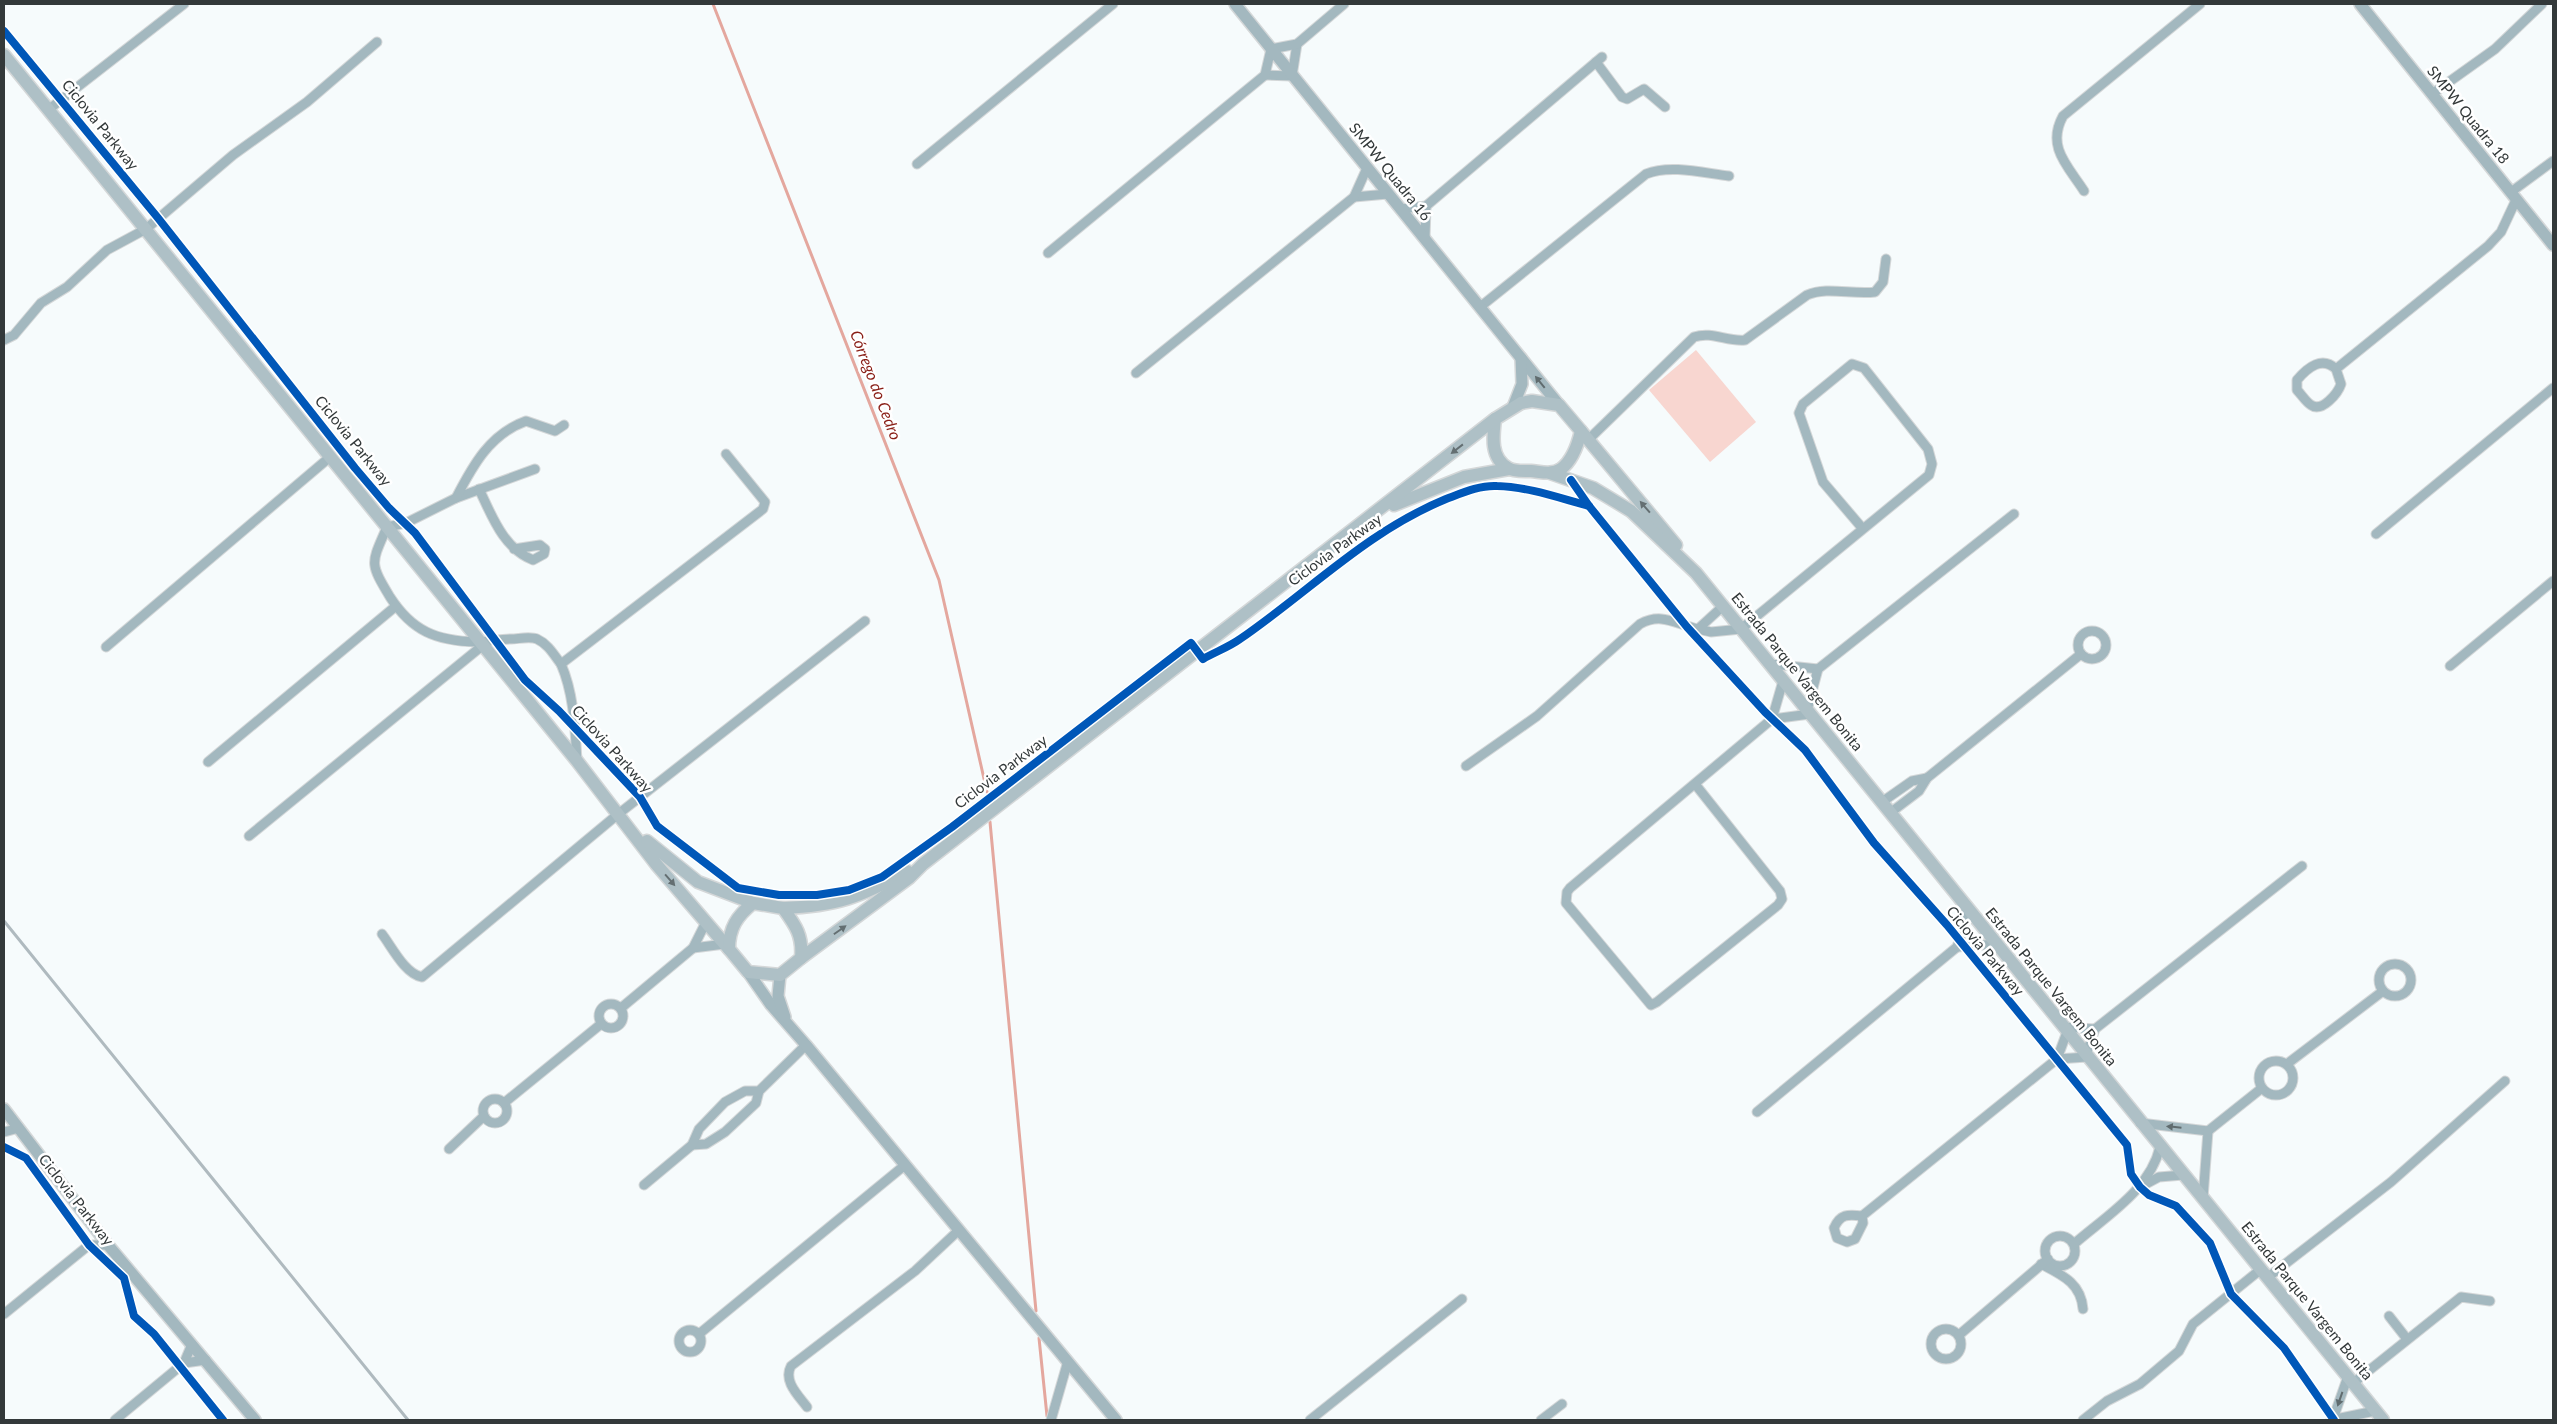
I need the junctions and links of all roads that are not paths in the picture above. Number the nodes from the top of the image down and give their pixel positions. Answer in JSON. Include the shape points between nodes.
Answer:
{"nodes":[{"id":1,"x":184,"y":4,"type":"edge"},
{"id":2,"x":1113,"y":4,"type":"edge"},
{"id":3,"x":1235,"y":4,"type":"edge"},
{"id":4,"x":1344,"y":4,"type":"edge"},
{"id":5,"x":2200,"y":4,"type":"edge"},
{"id":6,"x":2360,"y":4,"type":"edge"},
{"id":7,"x":2542,"y":4,"type":"edge"},
{"id":8,"x":377,"y":42,"type":"dead end"},
{"id":9,"x":1297,"y":44,"type":"junction"},
{"id":10,"x":1271,"y":49,"type":"junction"},
{"id":11,"x":4,"y":55,"type":"edge"},
{"id":12,"x":1265,"y":75,"type":"junction"},
{"id":13,"x":1292,"y":76,"type":"junction"},
{"id":14,"x":2432,"y":94,"type":"junction"},
{"id":15,"x":1665,"y":107,"type":"dead end"},
{"id":16,"x":48,"y":110,"type":"junction"},
{"id":17,"x":2553,"y":161,"type":"edge"},
{"id":18,"x":917,"y":164,"type":"dead end"},
{"id":19,"x":1367,"y":168,"type":"junction"},
{"id":20,"x":1729,"y":176,"type":"dead end"},
{"id":21,"x":2084,"y":191,"type":"dead end"},
{"id":22,"x":1388,"y":194,"type":"junction"},
{"id":23,"x":1354,"y":196,"type":"junction"},
{"id":24,"x":2513,"y":196,"type":"junction"},
{"id":25,"x":1426,"y":206,"type":"junction"},
{"id":26,"x":1400,"y":209,"type":"junction"},
{"id":27,"x":146,"y":229,"type":"junction"},
{"id":28,"x":1425,"y":238,"type":"junction"},
{"id":29,"x":2553,"y":245,"type":"edge"},
{"id":30,"x":1048,"y":252,"type":"dead end"},
{"id":31,"x":1886,"y":259,"type":"dead end"},
{"id":32,"x":1480,"y":307,"type":"junction"},
{"id":33,"x":4,"y":340,"type":"edge"},
{"id":34,"x":1521,"y":358,"type":"junction"},
{"id":35,"x":2336,"y":369,"type":"junction"},
{"id":36,"x":1136,"y":373,"type":"dead end"},
{"id":37,"x":2553,"y":388,"type":"edge"},
{"id":38,"x":1559,"y":405,"type":"junction"},
{"id":39,"x":1513,"y":407,"type":"junction"},
{"id":40,"x":1495,"y":419,"type":"junction"},
{"id":41,"x":564,"y":425,"type":"dead end"},
{"id":42,"x":1585,"y":436,"type":"junction"},
{"id":43,"x":726,"y":454,"type":"dead end"},
{"id":44,"x":330,"y":457,"type":"junction"},
{"id":45,"x":535,"y":469,"type":"dead end"},
{"id":46,"x":1509,"y":469,"type":"junction"},
{"id":47,"x":1550,"y":473,"type":"junction"},
{"id":48,"x":479,"y":489,"type":"junction"},
{"id":49,"x":456,"y":498,"type":"junction"},
{"id":50,"x":2014,"y":514,"type":"dead end"},
{"id":51,"x":1369,"y":517,"type":"junction"},
{"id":52,"x":387,"y":527,"type":"junction"},
{"id":53,"x":1863,"y":529,"type":"junction"},
{"id":54,"x":2376,"y":534,"type":"dead end"},
{"id":55,"x":514,"y":549,"type":"dead end"},
{"id":56,"x":1696,"y":573,"type":"junction"},
{"id":57,"x":2553,"y":581,"type":"edge"},
{"id":58,"x":396,"y":606,"type":"junction"},
{"id":59,"x":1722,"y":606,"type":"junction"},
{"id":60,"x":865,"y":622,"type":"dead end"},
{"id":61,"x":1698,"y":629,"type":"junction"},
{"id":62,"x":1741,"y":629,"type":"junction"},
{"id":63,"x":480,"y":644,"type":"junction"},
{"id":64,"x":106,"y":646,"type":"dead end"},
{"id":65,"x":2081,"y":654,"type":"dead end"},
{"id":66,"x":561,"y":664,"type":"junction"},
{"id":67,"x":1770,"y":664,"type":"junction"},
{"id":68,"x":2450,"y":666,"type":"dead end"},
{"id":69,"x":1818,"y":669,"type":"junction"},
{"id":70,"x":1783,"y":681,"type":"junction"},
{"id":71,"x":1808,"y":712,"type":"junction"},
{"id":72,"x":1772,"y":719,"type":"junction"},
{"id":73,"x":577,"y":761,"type":"junction"},
{"id":74,"x":208,"y":762,"type":"dead end"},
{"id":75,"x":1466,"y":766,"type":"dead end"},
{"id":76,"x":1927,"y":778,"type":"junction"},
{"id":77,"x":1695,"y":784,"type":"junction"},
{"id":78,"x":1882,"y":802,"type":"junction"},
{"id":79,"x":617,"y":810,"type":"junction"},
{"id":80,"x":1890,"y":813,"type":"junction"},
{"id":81,"x":248,"y":836,"type":"dead end"},
{"id":82,"x":923,"y":864,"type":"junction"},
{"id":83,"x":2302,"y":866,"type":"dead end"},
{"id":84,"x":753,"y":903,"type":"junction"},
{"id":85,"x":783,"y":908,"type":"junction"},
{"id":86,"x":1967,"y":909,"type":"junction"},
{"id":87,"x":706,"y":922,"type":"junction"},
{"id":88,"x":382,"y":934,"type":"dead end"},
{"id":89,"x":1996,"y":944,"type":"junction"},
{"id":90,"x":727,"y":946,"type":"junction"},
{"id":91,"x":1957,"y":947,"type":"junction"},
{"id":92,"x":693,"y":948,"type":"junction"},
{"id":93,"x":800,"y":958,"type":"junction"},
{"id":94,"x":748,"y":972,"type":"junction"},
{"id":95,"x":780,"y":974,"type":"junction"},
{"id":96,"x":2383,"y":991,"type":"dead end"},
{"id":97,"x":621,"y":1008,"type":"junction"},
{"id":98,"x":787,"y":1021,"type":"junction"},
{"id":99,"x":601,"y":1024,"type":"junction"},
{"id":100,"x":2095,"y":1029,"type":"junction"},
{"id":101,"x":2065,"y":1030,"type":"junction"},
{"id":102,"x":806,"y":1045,"type":"junction"},
{"id":103,"x":2086,"y":1056,"type":"junction"},
{"id":104,"x":2056,"y":1059,"type":"junction"},
{"id":105,"x":2287,"y":1064,"type":"junction"},
{"id":106,"x":2505,"y":1080,"type":"dead end"},
{"id":107,"x":2262,"y":1088,"type":"junction"},
{"id":108,"x":759,"y":1091,"type":"junction"},
{"id":109,"x":504,"y":1103,"type":"junction"},
{"id":110,"x":4,"y":1109,"type":"edge"},
{"id":111,"x":1757,"y":1112,"type":"dead end"},
{"id":112,"x":484,"y":1116,"type":"junction"},
{"id":113,"x":2140,"y":1124,"type":"junction"},
{"id":114,"x":20,"y":1128,"type":"junction"},
{"id":115,"x":2208,"y":1131,"type":"junction"},
{"id":116,"x":4,"y":1132,"type":"edge"},
{"id":117,"x":692,"y":1144,"type":"junction"},
{"id":118,"x":2160,"y":1147,"type":"junction"},
{"id":119,"x":449,"y":1149,"type":"dead end"},
{"id":120,"x":905,"y":1165,"type":"junction"},
{"id":121,"x":2183,"y":1175,"type":"junction"},
{"id":122,"x":644,"y":1185,"type":"dead end"},
{"id":123,"x":2140,"y":1187,"type":"junction"},
{"id":124,"x":2203,"y":1198,"type":"junction"},
{"id":125,"x":1862,"y":1216,"type":"dead end"},
{"id":126,"x":94,"y":1227,"type":"junction"},
{"id":127,"x":959,"y":1230,"type":"junction"},
{"id":128,"x":91,"y":1244,"type":"junction"},
{"id":129,"x":2074,"y":1244,"type":"junction"},
{"id":130,"x":108,"y":1246,"type":"junction"},
{"id":131,"x":2045,"y":1261,"type":"junction"},
{"id":132,"x":2264,"y":1274,"type":"junction"},
{"id":133,"x":1462,"y":1299,"type":"dead end"},
{"id":134,"x":2490,"y":1301,"type":"dead end"},
{"id":135,"x":2083,"y":1309,"type":"dead end"},
{"id":136,"x":4,"y":1314,"type":"edge"},
{"id":137,"x":2389,"y":1316,"type":"dead end"},
{"id":138,"x":699,"y":1334,"type":"dead end"},
{"id":139,"x":1959,"y":1335,"type":"dead end"},
{"id":140,"x":2407,"y":1338,"type":"junction"},
{"id":141,"x":192,"y":1344,"type":"junction"},
{"id":142,"x":206,"y":1360,"type":"junction"},
{"id":143,"x":1068,"y":1361,"type":"junction"},
{"id":144,"x":184,"y":1363,"type":"junction"},
{"id":145,"x":2350,"y":1381,"type":"junction"},
{"id":146,"x":1562,"y":1404,"type":"dead end"},
{"id":147,"x":807,"y":1407,"type":"dead end"},
{"id":148,"x":2379,"y":1416,"type":"edge"},
{"id":149,"x":249,"y":1418,"type":"edge"},
{"id":150,"x":115,"y":1420,"type":"edge"},
{"id":151,"x":1051,"y":1420,"type":"edge"},
{"id":152,"x":1116,"y":1420,"type":"edge"},
{"id":153,"x":1310,"y":1420,"type":"edge"},
{"id":154,"x":1541,"y":1420,"type":"edge"},
{"id":155,"x":2084,"y":1420,"type":"edge"},
{"id":156,"x":2332,"y":1420,"type":"edge"}],
"edges":[{"from":1,"to":16,"type":"street"},
{"from":2,"to":18,"type":"street"},
{"from":3,"to":10,"type":"street","name":"SMPW Quadra 16"},
{"from":4,"to":9,"type":"street"},
{"from":5,"to":21,"type":"street","via":[[2063,116],[2055,136],[2056,147]]},
{"from":6,"to":14,"type":"street","name":"SMPW Quadra 18"},
{"from":7,"to":14,"type":"street","via":[[2495,49]]},
{"from":8,"to":27,"type":"street","via":[[307,102],[233,155]]},
{"from":9,"to":10,"type":"street"},
{"from":9,"to":13,"type":"street"},
{"from":10,"to":12,"type":"street"},
{"from":10,"to":13,"type":"street","name":"SMPW Quadra 16"},
{"from":11,"to":16,"type":"main road"},
{"from":12,"to":13,"type":"street"},
{"from":12,"to":30,"type":"street"},
{"from":13,"to":19,"type":"street","name":"SMPW Quadra 16"},
{"from":14,"to":24,"type":"street","name":"SMPW Quadra 18"},
{"from":15,"to":25,"type":"street","via":[[1644,89],[1628,99],[1622,98],[1599,59]]},
{"from":16,"to":27,"type":"main road"},
{"from":17,"to":24,"type":"street"},
{"from":19,"to":22,"type":"street","name":"SMPW Quadra 16"},
{"from":19,"to":23,"type":"street"},
{"from":20,"to":32,"type":"street","via":[[1692,171],[1646,174]]},
{"from":22,"to":23,"type":"street"},
{"from":22,"to":26,"type":"street","name":"SMPW Quadra 16"},
{"from":23,"to":36,"type":"street"},
{"from":24,"to":29,"type":"street","name":"SMPW Quadra 18"},
{"from":24,"to":35,"type":"street","via":[[2501,232],[2488,246]]},
{"from":25,"to":26,"type":"street"},
{"from":25,"to":28,"type":"street"},
{"from":26,"to":28,"type":"street","name":"SMPW Quadra 16"},
{"from":27,"to":33,"type":"street","via":[[108,250],[67,286],[41,303],[14,335]]},
{"from":27,"to":44,"type":"main road"},
{"from":28,"to":32,"type":"street","name":"SMPW Quadra 16"},
{"from":31,"to":42,"type":"street","via":[[1883,282],[1875,292],[1857,294],[1818,290],[1745,340],[1712,335],[1694,337]]},
{"from":32,"to":34,"type":"street","name":"SMPW Quadra 16"},
{"from":38,"to":34,"type":"street","name":"SMPW Quadra 16","one_way":true},
{"from":34,"to":39,"type":"street","via":[[1522,384]]},
{"from":35,"to":35,"type":"street","via":[[2341,380],[2336,394],[2322,406],[2310,405],[2297,390],[2297,380],[2317,363],[2325,362]]},
{"from":37,"to":54,"type":"street"},
{"from":38,"to":39,"type":"main road","via":[[1532,401]]},
{"from":38,"to":42,"type":"main road"},
{"from":39,"to":40,"type":"main road"},
{"from":40,"to":46,"type":"main road","via":[[1494,449],[1499,460]]},
{"from":40,"to":51,"type":"main road","one_way":true},
{"from":41,"to":49,"type":"street","via":[[555,431],[526,421],[512,426],[480,453]]},
{"from":42,"to":47,"type":"main road","via":[[1561,469]]},
{"from":56,"to":42,"type":"main road","name":"Estrada Parque Vargem Bonita","one_way":true,"via":[[1656,519]]},
{"from":43,"to":66,"type":"street","via":[[766,502],[763,509]]},
{"from":44,"to":52,"type":"main road"},
{"from":44,"to":64,"type":"street"},
{"from":45,"to":48,"type":"street"},
{"from":46,"to":47,"type":"main road"},
{"from":46,"to":51,"type":"main road","via":[[1464,477],[1412,496]]},
{"from":47,"to":56,"type":"main road","name":"Estrada Parque Vargem Bonita","via":[[1593,488],[1625,507]]},
{"from":48,"to":49,"type":"street"},
{"from":48,"to":55,"type":"street","via":[[489,515]]},
{"from":49,"to":52,"type":"street","via":[[406,523]]},
{"from":50,"to":69,"type":"street"},
{"from":51,"to":82,"type":"main road"},
{"from":52,"to":58,"type":"street","via":[[373,559],[376,574]]},
{"from":52,"to":63,"type":"main road"},
{"from":53,"to":53,"type":"street","via":[[1929,474],[1932,460],[1928,449],[1864,368],[1852,364],[1803,404],[1799,413],[1822,480]]},
{"from":53,"to":62,"type":"street"},
{"from":56,"to":59,"type":"main road","name":"Estrada Parque Vargem Bonita"},
{"from":57,"to":68,"type":"street"},
{"from":58,"to":63,"type":"street","via":[[412,625],[430,635]]},
{"from":58,"to":74,"type":"street"},
{"from":59,"to":61,"type":"street"},
{"from":59,"to":62,"type":"main road","name":"Estrada Parque Vargem Bonita"},
{"from":60,"to":79,"type":"street"},
{"from":61,"to":62,"type":"street","via":[[1711,632]]},
{"from":61,"to":75,"type":"street","via":[[1661,618],[1651,618],[1640,624],[1538,716]]},
{"from":62,"to":67,"type":"main road","name":"Estrada Parque Vargem Bonita"},
{"from":63,"to":66,"type":"street","via":[[495,639],[536,639],[549,648]]},
{"from":63,"to":73,"type":"main road"},
{"from":63,"to":81,"type":"street"},
{"from":65,"to":76,"type":"street"},
{"from":66,"to":73,"type":"street","via":[[568,679]]},
{"from":67,"to":69,"type":"street"},
{"from":67,"to":70,"type":"main road","name":"Estrada Parque Vargem Bonita"},
{"from":69,"to":71,"type":"street"},
{"from":70,"to":71,"type":"main road","name":"Estrada Parque Vargem Bonita"},
{"from":70,"to":72,"type":"street"},
{"from":71,"to":72,"type":"street"},
{"from":71,"to":78,"type":"main road","name":"Estrada Parque Vargem Bonita"},
{"from":72,"to":77,"type":"street"},
{"from":73,"to":79,"type":"main road"},
{"from":76,"to":78,"type":"street","via":[[1912,781]]},
{"from":76,"to":80,"type":"street","via":[[1918,791]]},
{"from":77,"to":77,"type":"street","via":[[1570,888],[1565,896],[1566,903],[1651,1004],[1782,899],[1780,891]]},
{"from":78,"to":80,"type":"main road","name":"Estrada Parque Vargem Bonita"},
{"from":79,"to":84,"type":"main road","via":[[651,846],[698,882]]},
{"from":79,"to":87,"type":"main road","one_way":true},
{"from":79,"to":88,"type":"street","via":[[422,977],[410,970]]},
{"from":80,"to":86,"type":"main road","name":"Estrada Parque Vargem Bonita"},
{"from":82,"to":85,"type":"main road","via":[[868,893],[849,899],[829,905]]},
{"from":93,"to":82,"type":"main road","one_way":true,"via":[[909,878]]},
{"from":83,"to":100,"type":"street"},
{"from":84,"to":85,"type":"main road"},
{"from":84,"to":90,"type":"main road","via":[[736,919]]},
{"from":85,"to":93,"type":"main road","via":[[801,938]]},
{"from":86,"to":89,"type":"main road","name":"Estrada Parque Vargem Bonita"},
{"from":86,"to":91,"type":"street"},
{"from":87,"to":90,"type":"main road"},
{"from":87,"to":92,"type":"street"},
{"from":89,"to":91,"type":"street"},
{"from":89,"to":101,"type":"main road","name":"Estrada Parque Vargem Bonita"},
{"from":90,"to":92,"type":"street"},
{"from":90,"to":94,"type":"main road"},
{"from":91,"to":111,"type":"street"},
{"from":92,"to":97,"type":"street"},
{"from":93,"to":95,"type":"main road"},
{"from":94,"to":95,"type":"main road"},
{"from":94,"to":98,"type":"street"},
{"from":95,"to":98,"type":"street","via":[[778,996]]},
{"from":96,"to":105,"type":"street"},
{"from":97,"to":99,"type":"street","via":[[623,1019],[619,1026],[611,1028]]},
{"from":97,"to":99,"type":"street","via":[[611,1004],[603,1006],[598,1016]]},
{"from":98,"to":102,"type":"street"},
{"from":99,"to":109,"type":"street"},
{"from":100,"to":101,"type":"street"},
{"from":100,"to":103,"type":"street"},
{"from":101,"to":103,"type":"main road","name":"Estrada Parque Vargem Bonita"},
{"from":101,"to":104,"type":"street"},
{"from":102,"to":108,"type":"street"},
{"from":102,"to":120,"type":"street"},
{"from":103,"to":104,"type":"street"},
{"from":103,"to":113,"type":"main road","name":"Estrada Parque Vargem Bonita"},
{"from":104,"to":125,"type":"street"},
{"from":105,"to":107,"type":"street","via":[[2278,1060],[2268,1062],[2261,1069],[2259,1079]]},
{"from":105,"to":107,"type":"street","via":[[2293,1072],[2293,1082],[2288,1090],[2280,1095],[2270,1094]]},
{"from":106,"to":132,"type":"street","via":[[2392,1182]]},
{"from":107,"to":115,"type":"street"},
{"from":108,"to":117,"type":"street","via":[[745,1091],[725,1102],[699,1129]]},
{"from":108,"to":117,"type":"street","via":[[756,1103],[725,1132],[706,1144]]},
{"from":109,"to":112,"type":"street","via":[[498,1099],[486,1102]]},
{"from":109,"to":112,"type":"street","via":[[507,1111],[504,1119],[496,1123]]},
{"from":110,"to":114,"type":"street"},
{"from":112,"to":119,"type":"street"},
{"from":115,"to":113,"type":"street","one_way":true},
{"from":113,"to":118,"type":"main road","name":"Estrada Parque Vargem Bonita"},
{"from":114,"to":116,"type":"street"},
{"from":114,"to":126,"type":"street"},
{"from":115,"to":124,"type":"street"},
{"from":117,"to":122,"type":"street"},
{"from":118,"to":121,"type":"main road","name":"Estrada Parque Vargem Bonita"},
{"from":118,"to":123,"type":"street","via":[[2153,1170]]},
{"from":120,"to":127,"type":"street"},
{"from":120,"to":138,"type":"street"},
{"from":121,"to":123,"type":"street","via":[[2159,1177]]},
{"from":121,"to":124,"type":"main road","name":"Estrada Parque Vargem Bonita"},
{"from":123,"to":129,"type":"street"},
{"from":124,"to":132,"type":"main road","name":"Estrada Parque Vargem Bonita"},
{"from":126,"to":128,"type":"street"},
{"from":126,"to":130,"type":"street"},
{"from":127,"to":143,"type":"street"},
{"from":127,"to":147,"type":"street","via":[[915,1271],[791,1366],[787,1376]]},
{"from":128,"to":130,"type":"street"},
{"from":128,"to":136,"type":"street"},
{"from":129,"to":131,"type":"street","via":[[2075,1253],[2071,1261],[2064,1265]]},
{"from":129,"to":131,"type":"street","via":[[2067,1237],[2049,1240]]},
{"from":130,"to":141,"type":"street"},
{"from":131,"to":135,"type":"street","via":[[2077,1286]]},
{"from":131,"to":139,"type":"street"},
{"from":132,"to":145,"type":"main road","name":"Estrada Parque Vargem Bonita"},
{"from":132,"to":155,"type":"street","via":[[2193,1324],[2179,1351],[2140,1384],[2107,1401]]},
{"from":133,"to":153,"type":"street"},
{"from":134,"to":140,"type":"street","via":[[2461,1297]]},
{"from":137,"to":140,"type":"street"},
{"from":140,"to":145,"type":"street"},
{"from":141,"to":142,"type":"street"},
{"from":141,"to":144,"type":"street"},
{"from":142,"to":144,"type":"street"},
{"from":142,"to":149,"type":"street"},
{"from":143,"to":151,"type":"street"},
{"from":143,"to":152,"type":"street"},
{"from":144,"to":150,"type":"street"},
{"from":145,"to":148,"type":"main road","name":"Estrada Parque Vargem Bonita"},
{"from":145,"to":156,"type":"street","one_way":true},
{"from":146,"to":154,"type":"street"},
{"from":148,"to":156,"type":"street"}]}
